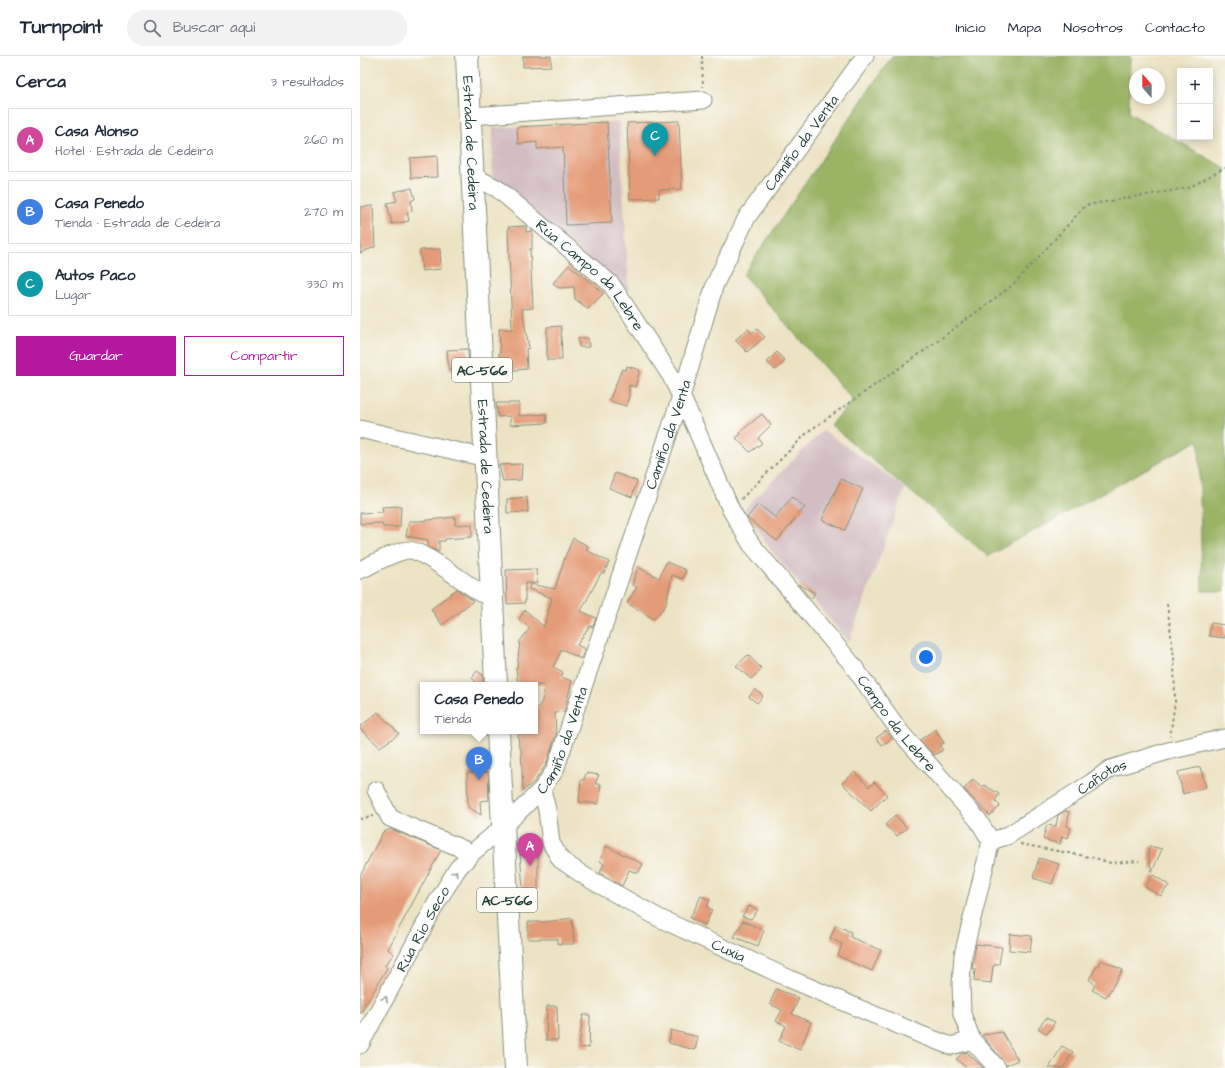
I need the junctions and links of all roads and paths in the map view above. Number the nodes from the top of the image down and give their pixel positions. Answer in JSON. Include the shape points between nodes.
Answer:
{"nodes":[{"id":1,"x":467,"y":56,"type":"edge"},
{"id":2,"x":702,"y":56,"type":"edge"},
{"id":3,"x":865,"y":56,"type":"edge"},
{"id":4,"x":703,"y":100,"type":"joint"},
{"id":5,"x":470,"y":116,"type":"junction"},
{"id":6,"x":1225,"y":168,"type":"edge"},
{"id":7,"x":473,"y":176,"type":"junction"},
{"id":8,"x":681,"y":397,"type":"junction"},
{"id":9,"x":360,"y":429,"type":"edge"},
{"id":10,"x":486,"y":458,"type":"junction"},
{"id":11,"x":731,"y":510,"type":"junction"},
{"id":12,"x":360,"y":570,"type":"edge"},
{"id":13,"x":491,"y":596,"type":"junction"},
{"id":14,"x":1167,"y":604,"type":"dead end"},
{"id":15,"x":496,"y":682,"type":"edge"},
{"id":16,"x":498,"y":734,"type":"edge"},
{"id":17,"x":1225,"y":738,"type":"edge"},
{"id":18,"x":1168,"y":750,"type":"junction"},
{"id":19,"x":542,"y":789,"type":"junction"},
{"id":20,"x":376,"y":790,"type":"dead end"},
{"id":21,"x":503,"y":827,"type":"junction"},
{"id":22,"x":999,"y":839,"type":"junction"},
{"id":23,"x":472,"y":853,"type":"junction"},
{"id":24,"x":1139,"y":861,"type":"dead end"},
{"id":25,"x":367,"y":1021,"type":"edge"},
{"id":26,"x":972,"y":1040,"type":"junction"},
{"id":27,"x":360,"y":1045,"type":"edge"},
{"id":28,"x":516,"y":1068,"type":"edge"},
{"id":29,"x":997,"y":1068,"type":"edge"}],
"edges":[{"from":1,"to":5,"type":"main road","name":"Estrada de Cedeira","number":"AC-566"},
{"from":2,"to":4,"type":"path"},
{"from":3,"to":8,"type":"street","name":"Camiño da Venta","via":[[747,217],[715,284]]},
{"from":4,"to":5,"type":"street"},
{"from":5,"to":7,"type":"main road","name":"Estrada de Cedeira","number":"AC-566"},
{"from":6,"to":11,"type":"path","via":[[1188,188],[1086,205],[1013,285],[809,431]]},
{"from":7,"to":8,"type":"street","name":"Rúa Campo da Lebre","via":[[498,189],[611,284],[659,356]]},
{"from":7,"to":10,"type":"main road","name":"Estrada de Cedeira","number":"AC-566"},
{"from":8,"to":11,"type":"street","name":"Campo da Lebre"},
{"from":8,"to":19,"type":"street","name":"Camiño da Venta","via":[[556,770]]},
{"from":9,"to":10,"type":"street"},
{"from":10,"to":13,"type":"main road","name":"Estrada de Cedeira","number":"AC-566"},
{"from":11,"to":22,"type":"street","name":"Campo da Lebre","via":[[751,544],[852,663],[901,733],[978,820]]},
{"from":12,"to":13,"type":"street","via":[[391,555],[409,550],[422,553],[480,593]]},
{"from":13,"to":15,"type":"main road","name":"Estrada de Cedeira","number":"AC-566"},
{"from":14,"to":18,"type":"path","via":[[1174,658],[1175,702]]},
{"from":16,"to":21,"type":"main road","number":"AC-566"},
{"from":17,"to":18,"type":"street","name":"Cañotas"},
{"from":18,"to":22,"type":"street","name":"Cañotas","via":[[1110,769]]},
{"from":19,"to":21,"type":"street","name":"Camiño da Venta"},
{"from":19,"to":26,"type":"street","name":"Cuxia","via":[[548,810],[552,843],[561,860],[586,877],[659,918],[790,979],[924,1036],[951,1046]]},
{"from":20,"to":23,"type":"street","via":[[390,818]]},
{"from":21,"to":23,"type":"street","name":"Rúa Río Seco"},
{"from":21,"to":28,"type":"main road","number":"AC-566"},
{"from":22,"to":24,"type":"path","via":[[1095,858],[1111,864]]},
{"from":22,"to":26,"type":"street","via":[[963,955],[962,1014]]},
{"from":25,"to":23,"type":"street","name":"Rúa Río Seco","one_way":true,"via":[[458,868]]},
{"from":25,"to":27,"type":"street","name":"Rúa Río Seco"},
{"from":26,"to":29,"type":"street"}]}
